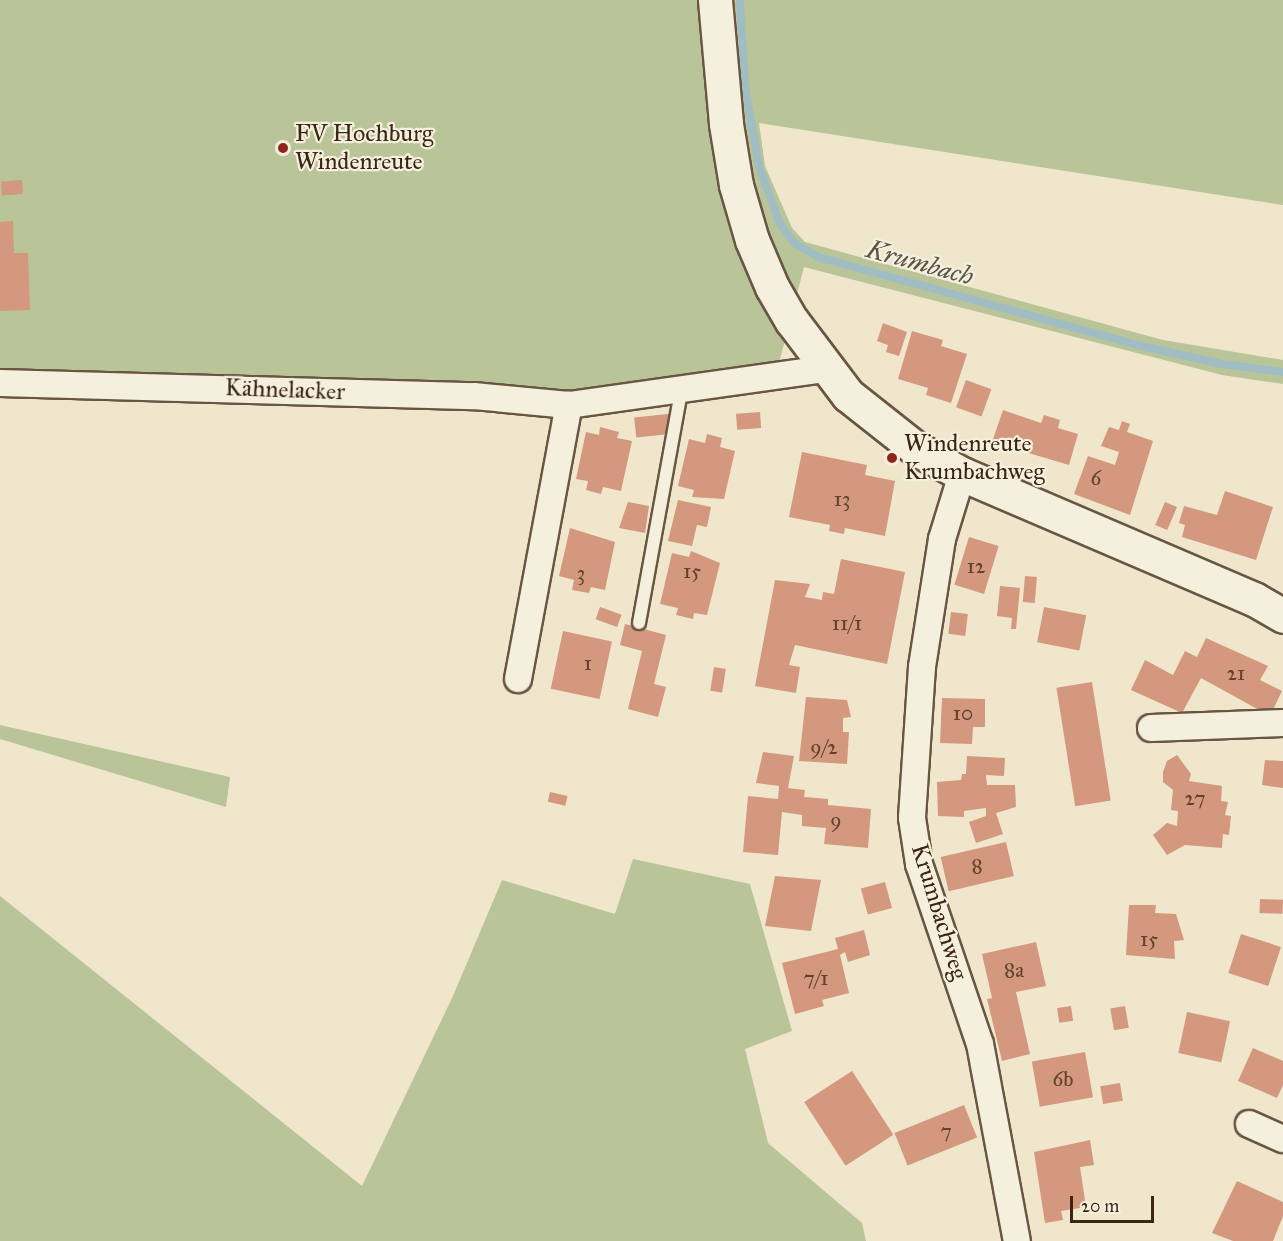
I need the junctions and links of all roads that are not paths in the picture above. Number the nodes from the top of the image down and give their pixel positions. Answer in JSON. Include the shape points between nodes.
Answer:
{"nodes":[{"id":1,"x":716,"y":0,"type":"edge"},
{"id":2,"x":825,"y":369,"type":"junction"},
{"id":3,"x":0,"y":383,"type":"edge"},
{"id":4,"x":681,"y":392,"type":"junction"},
{"id":5,"x":569,"y":405,"type":"junction"},
{"id":6,"x":962,"y":474,"type":"junction"},
{"id":7,"x":1283,"y":616,"type":"edge"},
{"id":8,"x":639,"y":623,"type":"dead end"},
{"id":9,"x":518,"y":679,"type":"dead end"},
{"id":10,"x":1283,"y":723,"type":"edge"},
{"id":11,"x":1152,"y":728,"type":"dead end"},
{"id":12,"x":1249,"y":1124,"type":"dead end"},
{"id":13,"x":1283,"y":1139,"type":"edge"},
{"id":14,"x":1017,"y":1241,"type":"edge"}],
"edges":[{"from":1,"to":2,"type":"street","via":[[726,124],[736,185],[772,287]]},
{"from":2,"to":4,"type":"street","name":"Kähnelacker"},
{"from":2,"to":6,"type":"street","via":[[876,418],[915,448]]},
{"from":3,"to":5,"type":"street","name":"Kähnelacker","via":[[474,396]]},
{"from":4,"to":5,"type":"street","name":"Kähnelacker"},
{"from":4,"to":8,"type":"lane"},
{"from":5,"to":9,"type":"street"},
{"from":6,"to":7,"type":"street","via":[[1254,599]]},
{"from":6,"to":14,"type":"street","name":"Krumbachweg","via":[[942,539],[922,667],[912,818],[919,864],[980,1044]]},
{"from":10,"to":11,"type":"street"},
{"from":12,"to":13,"type":"street"}]}
